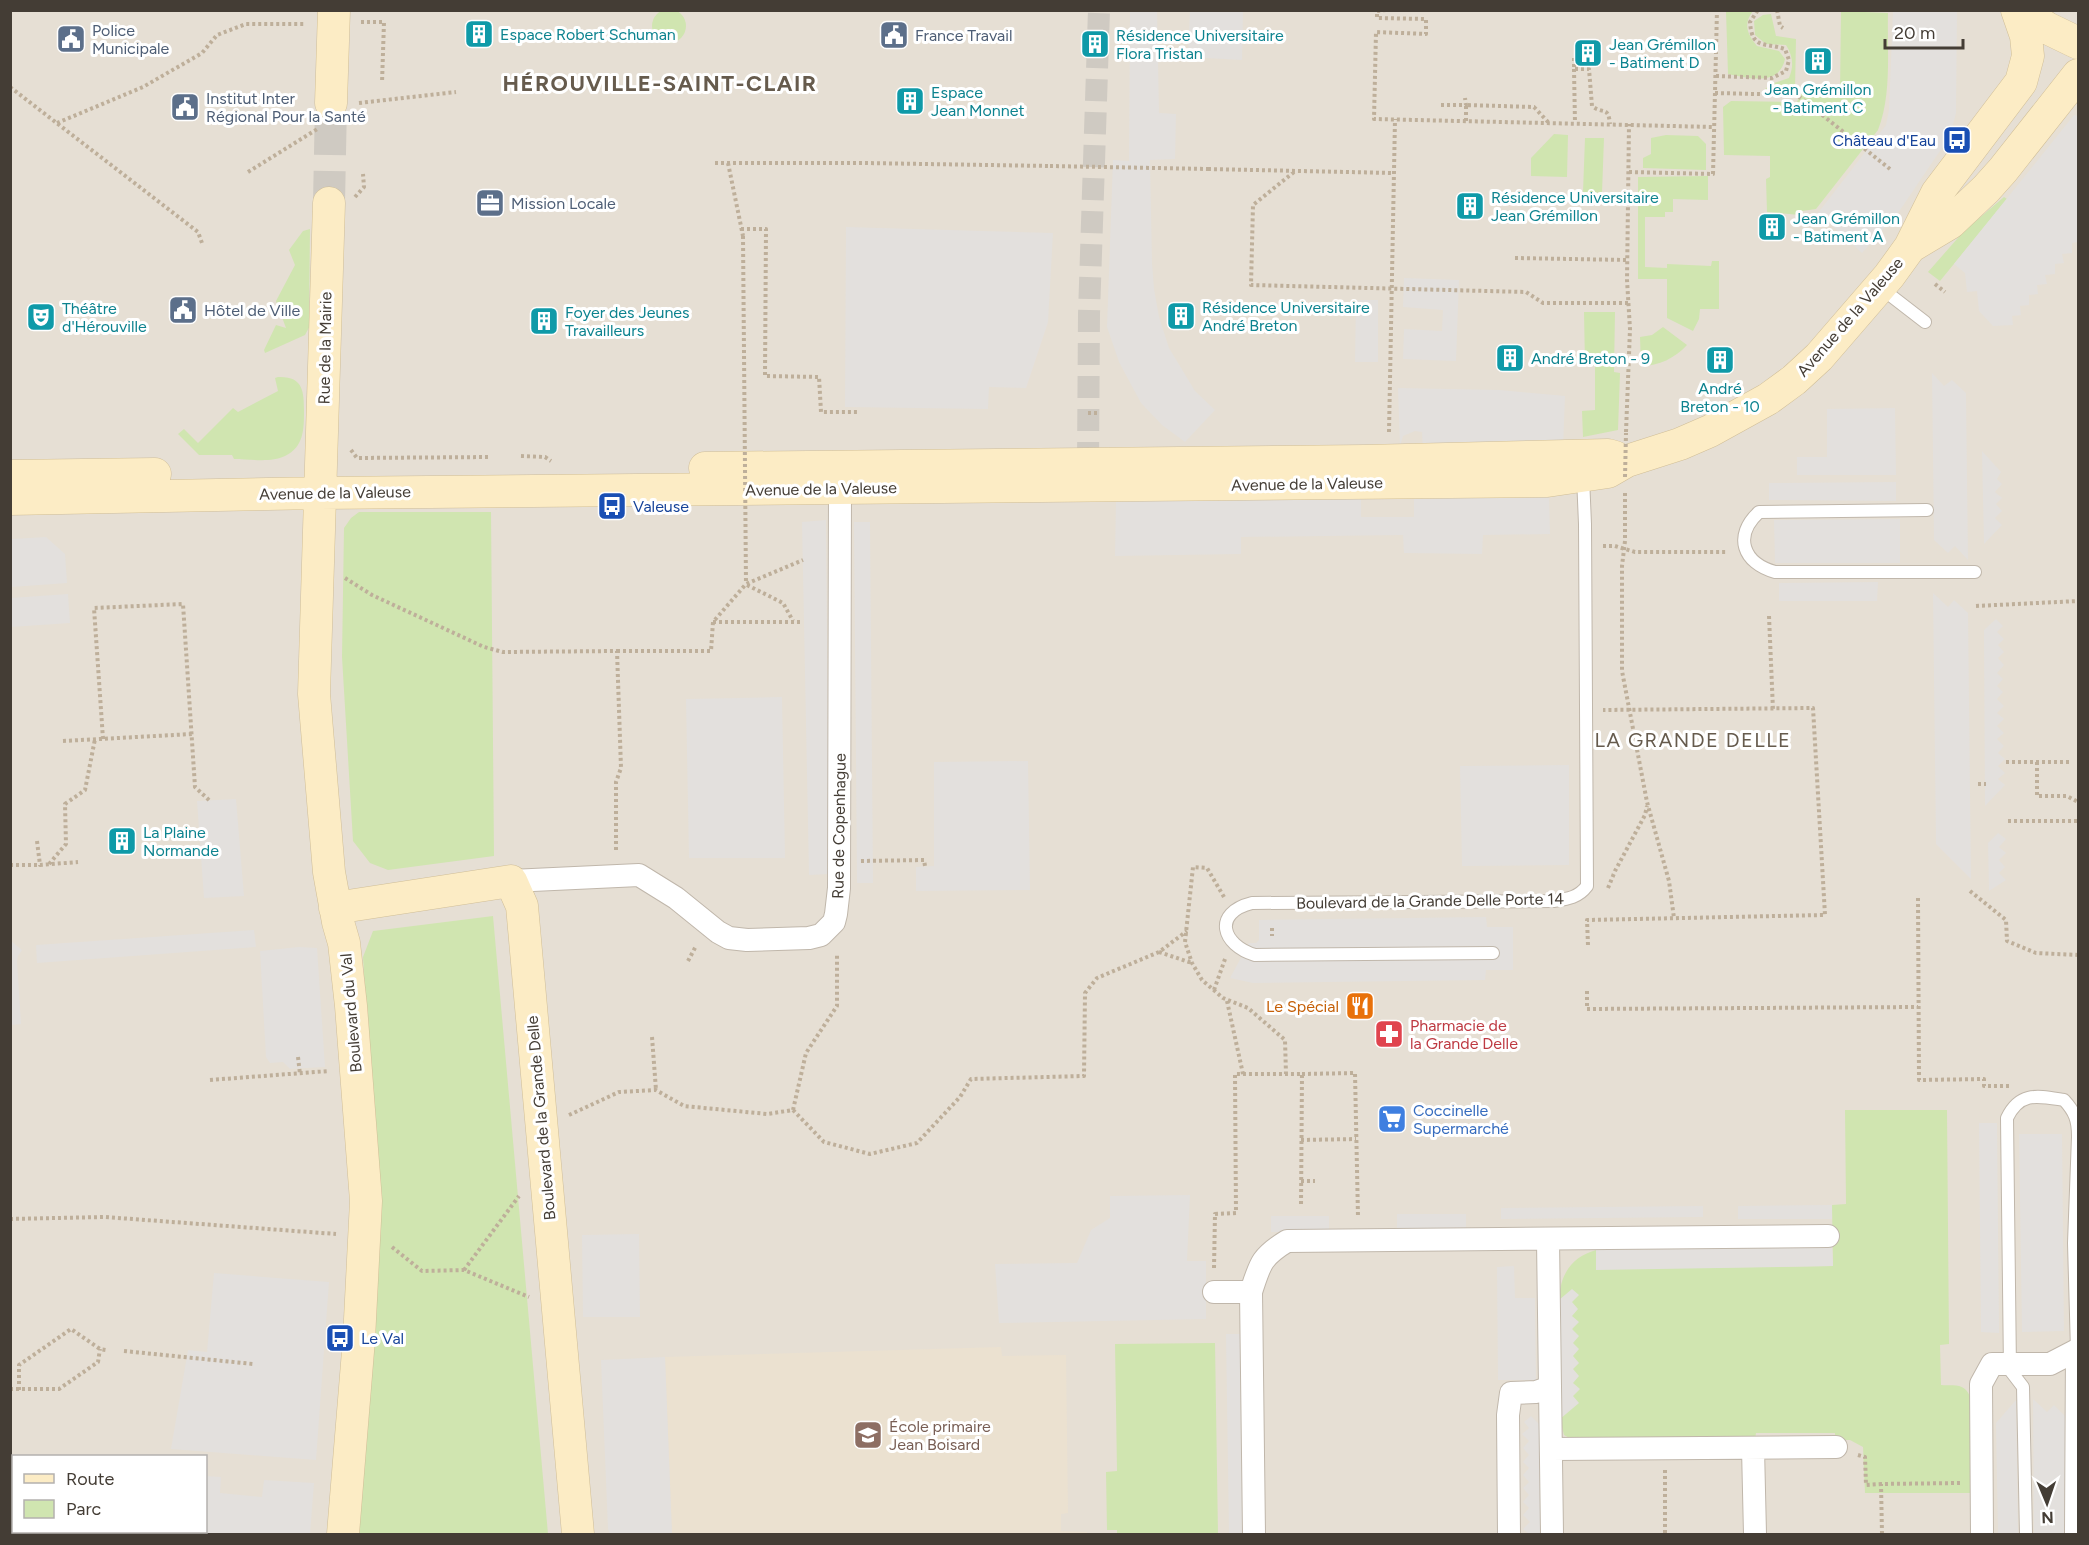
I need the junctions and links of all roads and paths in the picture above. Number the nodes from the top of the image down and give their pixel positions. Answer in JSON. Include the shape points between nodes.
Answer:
{"nodes":[{"id":1,"x":1386,"y":10,"type":"edge"},
{"id":2,"x":1717,"y":10,"type":"edge"},
{"id":3,"x":1758,"y":10,"type":"edge"},
{"id":4,"x":2019,"y":10,"type":"edge"},
{"id":5,"x":1778,"y":11,"type":"edge"},
{"id":6,"x":333,"y":19,"type":"edge"},
{"id":7,"x":1783,"y":28,"type":"dead end"},
{"id":8,"x":2079,"y":43,"type":"edge"},
{"id":9,"x":1574,"y":58,"type":"dead end"},
{"id":10,"x":1574,"y":69,"type":"junction"},
{"id":11,"x":2079,"y":75,"type":"edge"},
{"id":12,"x":1716,"y":76,"type":"junction"},
{"id":13,"x":382,"y":83,"type":"dead end"},
{"id":14,"x":10,"y":87,"type":"edge"},
{"id":15,"x":1715,"y":93,"type":"junction"},
{"id":16,"x":1465,"y":98,"type":"dead end"},
{"id":17,"x":331,"y":103,"type":"tunnel mouth"},
{"id":18,"x":1441,"y":105,"type":"dead end"},
{"id":19,"x":1466,"y":105,"type":"junction"},
{"id":20,"x":1395,"y":119,"type":"junction"},
{"id":21,"x":1466,"y":121,"type":"junction"},
{"id":22,"x":57,"y":123,"type":"junction"},
{"id":23,"x":1548,"y":123,"type":"junction"},
{"id":24,"x":1575,"y":123,"type":"junction"},
{"id":25,"x":1610,"y":124,"type":"junction"},
{"id":26,"x":1629,"y":124,"type":"junction"},
{"id":27,"x":1714,"y":127,"type":"junction"},
{"id":28,"x":715,"y":163,"type":"dead end"},
{"id":29,"x":728,"y":163,"type":"junction"},
{"id":30,"x":1890,"y":169,"type":"dead end"},
{"id":31,"x":1294,"y":172,"type":"junction"},
{"id":32,"x":1629,"y":172,"type":"junction"},
{"id":33,"x":1394,"y":173,"type":"junction"},
{"id":34,"x":363,"y":174,"type":"dead end"},
{"id":35,"x":342,"y":201,"type":"joint"},
{"id":36,"x":741,"y":229,"type":"junction"},
{"id":37,"x":202,"y":243,"type":"dead end"},
{"id":38,"x":1910,"y":247,"type":"junction"},
{"id":39,"x":1515,"y":258,"type":"dead end"},
{"id":40,"x":1627,"y":260,"type":"junction"},
{"id":41,"x":1935,"y":284,"type":"dead end"},
{"id":42,"x":1880,"y":287,"type":"junction"},
{"id":43,"x":1391,"y":290,"type":"junction"},
{"id":44,"x":1945,"y":292,"type":"dead end"},
{"id":45,"x":1630,"y":303,"type":"junction"},
{"id":46,"x":1925,"y":322,"type":"dead end"},
{"id":47,"x":859,"y":412,"type":"dead end"},
{"id":48,"x":1088,"y":412,"type":"dead end"},
{"id":49,"x":1099,"y":413,"type":"dead end"},
{"id":50,"x":521,"y":456,"type":"dead end"},
{"id":51,"x":490,"y":457,"type":"dead end"},
{"id":52,"x":367,"y":458,"type":"dead end"},
{"id":53,"x":558,"y":460,"type":"dead end"},
{"id":54,"x":1389,"y":460,"type":"junction"},
{"id":55,"x":1628,"y":461,"type":"junction"},
{"id":56,"x":10,"y":476,"type":"edge"},
{"id":57,"x":848,"y":477,"type":"junction"},
{"id":58,"x":1583,"y":477,"type":"junction"},
{"id":59,"x":321,"y":483,"type":"junction"},
{"id":60,"x":10,"y":499,"type":"edge"},
{"id":61,"x":1927,"y":510,"type":"dead end"},
{"id":62,"x":1599,"y":546,"type":"dead end"},
{"id":63,"x":1624,"y":549,"type":"junction"},
{"id":64,"x":1729,"y":552,"type":"dead end"},
{"id":65,"x":803,"y":560,"type":"dead end"},
{"id":66,"x":1975,"y":573,"type":"dead end"},
{"id":67,"x":339,"y":574,"type":"dead end"},
{"id":68,"x":746,"y":584,"type":"junction"},
{"id":69,"x":2079,"y":601,"type":"edge"},
{"id":70,"x":1976,"y":606,"type":"dead end"},
{"id":71,"x":1769,"y":616,"type":"dead end"},
{"id":72,"x":713,"y":622,"type":"junction"},
{"id":73,"x":793,"y":622,"type":"junction"},
{"id":74,"x":802,"y":622,"type":"dead end"},
{"id":75,"x":617,"y":651,"type":"junction"},
{"id":76,"x":1597,"y":710,"type":"dead end"},
{"id":77,"x":1629,"y":710,"type":"junction"},
{"id":78,"x":1773,"y":710,"type":"junction"},
{"id":79,"x":192,"y":734,"type":"junction"},
{"id":80,"x":95,"y":739,"type":"junction"},
{"id":81,"x":103,"y":739,"type":"junction"},
{"id":82,"x":63,"y":741,"type":"dead end"},
{"id":83,"x":2006,"y":762,"type":"dead end"},
{"id":84,"x":2037,"y":762,"type":"junction"},
{"id":85,"x":2069,"y":762,"type":"dead end"},
{"id":86,"x":1978,"y":784,"type":"dead end"},
{"id":87,"x":1986,"y":784,"type":"dead end"},
{"id":88,"x":210,"y":801,"type":"dead end"},
{"id":89,"x":2079,"y":801,"type":"edge"},
{"id":90,"x":1647,"y":802,"type":"junction"},
{"id":91,"x":2008,"y":821,"type":"dead end"},
{"id":92,"x":2079,"y":821,"type":"edge"},
{"id":93,"x":38,"y":841,"type":"dead end"},
{"id":94,"x":839,"y":861,"type":"junction"},
{"id":95,"x":78,"y":862,"type":"dead end"},
{"id":96,"x":50,"y":864,"type":"junction"},
{"id":97,"x":10,"y":865,"type":"edge"},
{"id":98,"x":40,"y":865,"type":"junction"},
{"id":99,"x":925,"y":866,"type":"dead end"},
{"id":100,"x":615,"y":876,"type":"junction"},
{"id":101,"x":511,"y":881,"type":"junction"},
{"id":102,"x":1970,"y":891,"type":"dead end"},
{"id":103,"x":1605,"y":895,"type":"dead end"},
{"id":104,"x":1918,"y":898,"type":"dead end"},
{"id":105,"x":335,"y":908,"type":"junction"},
{"id":106,"x":1232,"y":911,"type":"junction"},
{"id":107,"x":1674,"y":918,"type":"junction"},
{"id":108,"x":828,"y":929,"type":"junction"},
{"id":109,"x":1186,"y":931,"type":"junction"},
{"id":110,"x":1588,"y":945,"type":"dead end"},
{"id":111,"x":1236,"y":946,"type":"junction"},
{"id":112,"x":1159,"y":952,"type":"junction"},
{"id":113,"x":1493,"y":953,"type":"dead end"},
{"id":114,"x":2079,"y":955,"type":"edge"},
{"id":115,"x":1192,"y":963,"type":"junction"},
{"id":116,"x":1214,"y":990,"type":"junction"},
{"id":117,"x":1587,"y":991,"type":"dead end"},
{"id":118,"x":1227,"y":1000,"type":"junction"},
{"id":119,"x":1918,"y":1007,"type":"junction"},
{"id":120,"x":652,"y":1037,"type":"dead end"},
{"id":121,"x":298,"y":1057,"type":"dead end"},
{"id":122,"x":357,"y":1070,"type":"junction"},
{"id":123,"x":300,"y":1074,"type":"junction"},
{"id":124,"x":1244,"y":1074,"type":"junction"},
{"id":125,"x":1286,"y":1074,"type":"junction"},
{"id":126,"x":1302,"y":1074,"type":"junction"},
{"id":127,"x":210,"y":1080,"type":"dead end"},
{"id":128,"x":2013,"y":1086,"type":"dead end"},
{"id":129,"x":656,"y":1090,"type":"junction"},
{"id":130,"x":793,"y":1110,"type":"junction"},
{"id":131,"x":563,"y":1118,"type":"dead end"},
{"id":132,"x":2079,"y":1136,"type":"edge"},
{"id":133,"x":1356,"y":1139,"type":"junction"},
{"id":134,"x":1301,"y":1140,"type":"junction"},
{"id":135,"x":1301,"y":1180,"type":"junction"},
{"id":136,"x":1315,"y":1180,"type":"dead end"},
{"id":137,"x":525,"y":1187,"type":"dead end"},
{"id":138,"x":1301,"y":1206,"type":"dead end"},
{"id":139,"x":10,"y":1219,"type":"edge"},
{"id":140,"x":1358,"y":1222,"type":"dead end"},
{"id":141,"x":339,"y":1234,"type":"dead end"},
{"id":142,"x":1827,"y":1236,"type":"dead end"},
{"id":143,"x":1548,"y":1240,"type":"junction"},
{"id":144,"x":385,"y":1242,"type":"dead end"},
{"id":145,"x":464,"y":1270,"type":"junction"},
{"id":146,"x":1214,"y":1284,"type":"joint"},
{"id":147,"x":1251,"y":1292,"type":"junction"},
{"id":148,"x":534,"y":1299,"type":"dead end"},
{"id":149,"x":100,"y":1349,"type":"junction"},
{"id":150,"x":106,"y":1350,"type":"dead end"},
{"id":151,"x":2078,"y":1350,"type":"edge"},
{"id":152,"x":124,"y":1351,"type":"dead end"},
{"id":153,"x":253,"y":1364,"type":"dead end"},
{"id":154,"x":2010,"y":1364,"type":"junction"},
{"id":155,"x":1550,"y":1387,"type":"junction"},
{"id":156,"x":10,"y":1389,"type":"edge"},
{"id":157,"x":19,"y":1390,"type":"junction"},
{"id":158,"x":1836,"y":1447,"type":"joint"},
{"id":159,"x":1753,"y":1448,"type":"junction"},
{"id":160,"x":1551,"y":1449,"type":"junction"},
{"id":161,"x":1665,"y":1449,"type":"junction"},
{"id":162,"x":1981,"y":1482,"type":"junction"},
{"id":163,"x":1881,"y":1484,"type":"junction"},
{"id":164,"x":343,"y":1534,"type":"edge"},
{"id":165,"x":578,"y":1534,"type":"edge"},
{"id":166,"x":1254,"y":1534,"type":"edge"},
{"id":167,"x":1509,"y":1534,"type":"edge"},
{"id":168,"x":1552,"y":1534,"type":"edge"},
{"id":169,"x":1665,"y":1534,"type":"edge"},
{"id":170,"x":1755,"y":1534,"type":"edge"},
{"id":171,"x":1882,"y":1534,"type":"edge"},
{"id":172,"x":1982,"y":1534,"type":"edge"},
{"id":173,"x":2026,"y":1534,"type":"edge"},
{"id":174,"x":2076,"y":1534,"type":"edge"}],
"edges":[{"from":1,"to":20,"type":"path","via":[[1377,11],[1377,18],[1426,19],[1426,34],[1376,32],[1374,119]]},
{"from":2,"to":12,"type":"path"},
{"from":3,"to":12,"type":"path","via":[[1750,22],[1754,39],[1760,45],[1785,49],[1789,60],[1786,71],[1772,78]]},
{"from":4,"to":8,"type":"street"},
{"from":4,"to":38,"type":"street","via":[[2028,50],[2024,76],[1936,193]]},
{"from":5,"to":7,"type":"path"},
{"from":6,"to":13,"type":"path","via":[[384,22]]},
{"from":6,"to":17,"type":"street"},
{"from":6,"to":22,"type":"path","via":[[246,24],[217,35],[202,53],[143,87]]},
{"from":9,"to":10,"type":"path"},
{"from":10,"to":24,"type":"path"},
{"from":10,"to":25,"type":"path","via":[[1589,69],[1592,105],[1609,113]]},
{"from":11,"to":38,"type":"street","via":[[1986,189],[1950,223]]},
{"from":12,"to":15,"type":"path"},
{"from":14,"to":22,"type":"path"},
{"from":15,"to":27,"type":"path"},
{"from":15,"to":30,"type":"path","via":[[1797,95]]},
{"from":16,"to":19,"type":"path"},
{"from":18,"to":19,"type":"path"},
{"from":19,"to":21,"type":"path"},
{"from":19,"to":23,"type":"path","via":[[1534,107]]},
{"from":20,"to":21,"type":"path"},
{"from":20,"to":33,"type":"path"},
{"from":21,"to":23,"type":"path"},
{"from":22,"to":37,"type":"path","via":[[198,232]]},
{"from":23,"to":24,"type":"path"},
{"from":24,"to":25,"type":"path"},
{"from":25,"to":26,"type":"path"},
{"from":26,"to":27,"type":"path"},
{"from":26,"to":32,"type":"path"},
{"from":27,"to":32,"type":"path","via":[[1713,174]]},
{"from":28,"to":29,"type":"path"},
{"from":29,"to":31,"type":"path","bridge":true},
{"from":29,"to":36,"type":"path"},
{"from":31,"to":33,"type":"path"},
{"from":31,"to":43,"type":"path","via":[[1253,205],[1251,285]]},
{"from":32,"to":40,"type":"path"},
{"from":33,"to":43,"type":"path"},
{"from":34,"to":35,"type":"path","via":[[364,187]]},
{"from":35,"to":59,"type":"street","name":"Rue de la Mairie"},
{"from":36,"to":47,"type":"path","via":[[766,229],[765,376],[819,377],[821,412]]},
{"from":36,"to":68,"type":"path","bridge":true},
{"from":38,"to":42,"type":"street","name":"Avenue de la Valeuse"},
{"from":39,"to":40,"type":"path"},
{"from":40,"to":45,"type":"path"},
{"from":41,"to":44,"type":"path"},
{"from":42,"to":46,"type":"lane"},
{"from":42,"to":55,"type":"street","name":"Avenue de la Valeuse","via":[[1819,357],[1768,399],[1680,444]]},
{"from":43,"to":45,"type":"path","via":[[1526,292],[1543,303]]},
{"from":43,"to":54,"type":"path"},
{"from":45,"to":63,"type":"path","bridge":true},
{"from":48,"to":49,"type":"path"},
{"from":50,"to":53,"type":"path"},
{"from":51,"to":52,"type":"path"},
{"from":54,"to":55,"type":"street","name":"Avenue de la Valeuse","via":[[1608,455]]},
{"from":54,"to":57,"type":"street","name":"Avenue de la Valeuse"},
{"from":54,"to":58,"type":"street","name":"Avenue de la Valeuse","via":[[1547,482]]},
{"from":55,"to":58,"type":"street","name":"Avenue de la Valeuse","via":[[1608,472]]},
{"from":56,"to":59,"type":"street","name":"Avenue de la Valeuse"},
{"from":57,"to":59,"type":"street","name":"Avenue de la Valeuse"},
{"from":57,"to":94,"type":"street","name":"Rue de Copenhague"},
{"from":58,"to":106,"type":"lane","name":"Boulevard de la Grande Delle Porte 14","via":[[1587,886],[1573,898],[1553,901],[1252,903]]},
{"from":59,"to":60,"type":"street","name":"Avenue de la Valeuse"},
{"from":59,"to":105,"type":"street","name":"Boulevard du Val","via":[[314,694]]},
{"from":61,"to":66,"type":"lane","via":[[1760,512],[1747,526],[1744,540],[1747,554],[1754,562],[1775,572]]},
{"from":62,"to":63,"type":"path"},
{"from":63,"to":64,"type":"path"},
{"from":63,"to":77,"type":"path","via":[[1622,671]]},
{"from":65,"to":68,"type":"path"},
{"from":67,"to":75,"type":"path","via":[[372,595],[484,647],[503,652]]},
{"from":68,"to":72,"type":"path"},
{"from":68,"to":73,"type":"path","via":[[783,603]]},
{"from":69,"to":70,"type":"path"},
{"from":71,"to":78,"type":"path"},
{"from":72,"to":73,"type":"path"},
{"from":72,"to":75,"type":"path","via":[[711,651]]},
{"from":73,"to":74,"type":"path"},
{"from":75,"to":100,"type":"path","via":[[621,768],[616,782]]},
{"from":76,"to":77,"type":"path"},
{"from":77,"to":78,"type":"path"},
{"from":77,"to":90,"type":"path"},
{"from":78,"to":107,"type":"path","via":[[1813,708],[1825,915]]},
{"from":79,"to":81,"type":"path"},
{"from":79,"to":81,"type":"path","via":[[183,604],[94,608]]},
{"from":79,"to":88,"type":"path","via":[[195,787]]},
{"from":80,"to":81,"type":"path"},
{"from":80,"to":82,"type":"path"},
{"from":80,"to":96,"type":"path","via":[[85,790],[65,804],[66,844]]},
{"from":83,"to":84,"type":"path"},
{"from":84,"to":85,"type":"path"},
{"from":84,"to":89,"type":"path","via":[[2037,796],[2067,796]]},
{"from":86,"to":87,"type":"path"},
{"from":90,"to":103,"type":"path","via":[[1645,815]]},
{"from":90,"to":107,"type":"path"},
{"from":91,"to":92,"type":"path"},
{"from":93,"to":98,"type":"path"},
{"from":94,"to":99,"type":"path","via":[[924,860]]},
{"from":94,"to":108,"type":"street","name":"Rue de Copenhague","via":[[837,914]]},
{"from":95,"to":96,"type":"path"},
{"from":96,"to":98,"type":"path"},
{"from":97,"to":98,"type":"path"},
{"from":100,"to":101,"type":"street"},
{"from":100,"to":108,"type":"street","via":[[639,875],[729,938],[809,938]]},
{"from":101,"to":105,"type":"street"},
{"from":101,"to":165,"type":"street","name":"Boulevard de la Grande Delle","via":[[522,906]]},
{"from":102,"to":114,"type":"path","via":[[2006,920],[2007,941],[2036,953]]},
{"from":104,"to":119,"type":"path"},
{"from":105,"to":122,"type":"street","name":"Boulevard du Val","via":[[344,942]]},
{"from":106,"to":109,"type":"path","via":[[1207,868],[1193,867]]},
{"from":106,"to":111,"type":"lane","via":[[1226,926]]},
{"from":107,"to":110,"type":"path","via":[[1587,920]]},
{"from":108,"to":130,"type":"path","via":[[837,950],[837,1006],[806,1053]]},
{"from":109,"to":112,"type":"path"},
{"from":109,"to":115,"type":"path","via":[[1185,942]]},
{"from":111,"to":113,"type":"lane","via":[[1255,955]]},
{"from":111,"to":116,"type":"path","via":[[1225,959]]},
{"from":112,"to":115,"type":"path"},
{"from":112,"to":130,"type":"path","via":[[1097,978],[1084,993],[1084,1076],[971,1079],[960,1097],[917,1143],[870,1154],[824,1142]]},
{"from":115,"to":116,"type":"path"},
{"from":116,"to":118,"type":"path"},
{"from":117,"to":119,"type":"path","via":[[1587,1009]]},
{"from":118,"to":124,"type":"path"},
{"from":118,"to":125,"type":"path","via":[[1248,1008],[1285,1040]]},
{"from":119,"to":128,"type":"path","via":[[1919,1080],[1984,1079],[1984,1086]]},
{"from":120,"to":129,"type":"path"},
{"from":121,"to":123,"type":"path"},
{"from":122,"to":123,"type":"path"},
{"from":122,"to":164,"type":"street","name":"Boulevard du Val","via":[[365,1235]]},
{"from":123,"to":127,"type":"path"},
{"from":124,"to":125,"type":"path"},
{"from":124,"to":146,"type":"path","via":[[1235,1074],[1236,1214],[1215,1214]]},
{"from":125,"to":126,"type":"path"},
{"from":126,"to":133,"type":"path","via":[[1355,1073]]},
{"from":126,"to":134,"type":"path"},
{"from":129,"to":130,"type":"path","via":[[684,1106],[767,1114]]},
{"from":129,"to":131,"type":"path","via":[[619,1092]]},
{"from":132,"to":151,"type":"lane","via":[[2074,1243]]},
{"from":132,"to":154,"type":"lane","via":[[2078,1120],[2064,1100],[2025,1098],[2013,1106],[2007,1118]]},
{"from":133,"to":134,"type":"path"},
{"from":133,"to":140,"type":"path"},
{"from":134,"to":135,"type":"path"},
{"from":135,"to":136,"type":"path"},
{"from":135,"to":138,"type":"path"},
{"from":137,"to":145,"type":"path"},
{"from":139,"to":141,"type":"path","via":[[105,1217]]},
{"from":142,"to":143,"type":"street"},
{"from":143,"to":147,"type":"street","via":[[1287,1241],[1260,1264]]},
{"from":143,"to":155,"type":"street"},
{"from":144,"to":145,"type":"path","via":[[422,1271]]},
{"from":145,"to":148,"type":"path"},
{"from":146,"to":147,"type":"street"},
{"from":147,"to":166,"type":"street"},
{"from":149,"to":150,"type":"path"},
{"from":149,"to":157,"type":"path","via":[[98,1362],[59,1389]]},
{"from":149,"to":157,"type":"path","via":[[71,1329],[19,1365]]},
{"from":151,"to":154,"type":"street","via":[[2050,1364]]},
{"from":151,"to":174,"type":"street"},
{"from":152,"to":153,"type":"path"},
{"from":154,"to":162,"type":"street","via":[[1992,1364],[1981,1384]]},
{"from":154,"to":173,"type":"lane","via":[[2023,1388]]},
{"from":155,"to":160,"type":"street"},
{"from":155,"to":167,"type":"street","via":[[1511,1393]]},
{"from":156,"to":157,"type":"path"},
{"from":158,"to":159,"type":"street"},
{"from":158,"to":163,"type":"path","via":[[1865,1457],[1866,1485]]},
{"from":159,"to":161,"type":"street"},
{"from":159,"to":170,"type":"street"},
{"from":160,"to":161,"type":"street"},
{"from":160,"to":168,"type":"street"},
{"from":161,"to":169,"type":"path"},
{"from":162,"to":163,"type":"path"},
{"from":162,"to":172,"type":"street"},
{"from":163,"to":171,"type":"path"}]}
